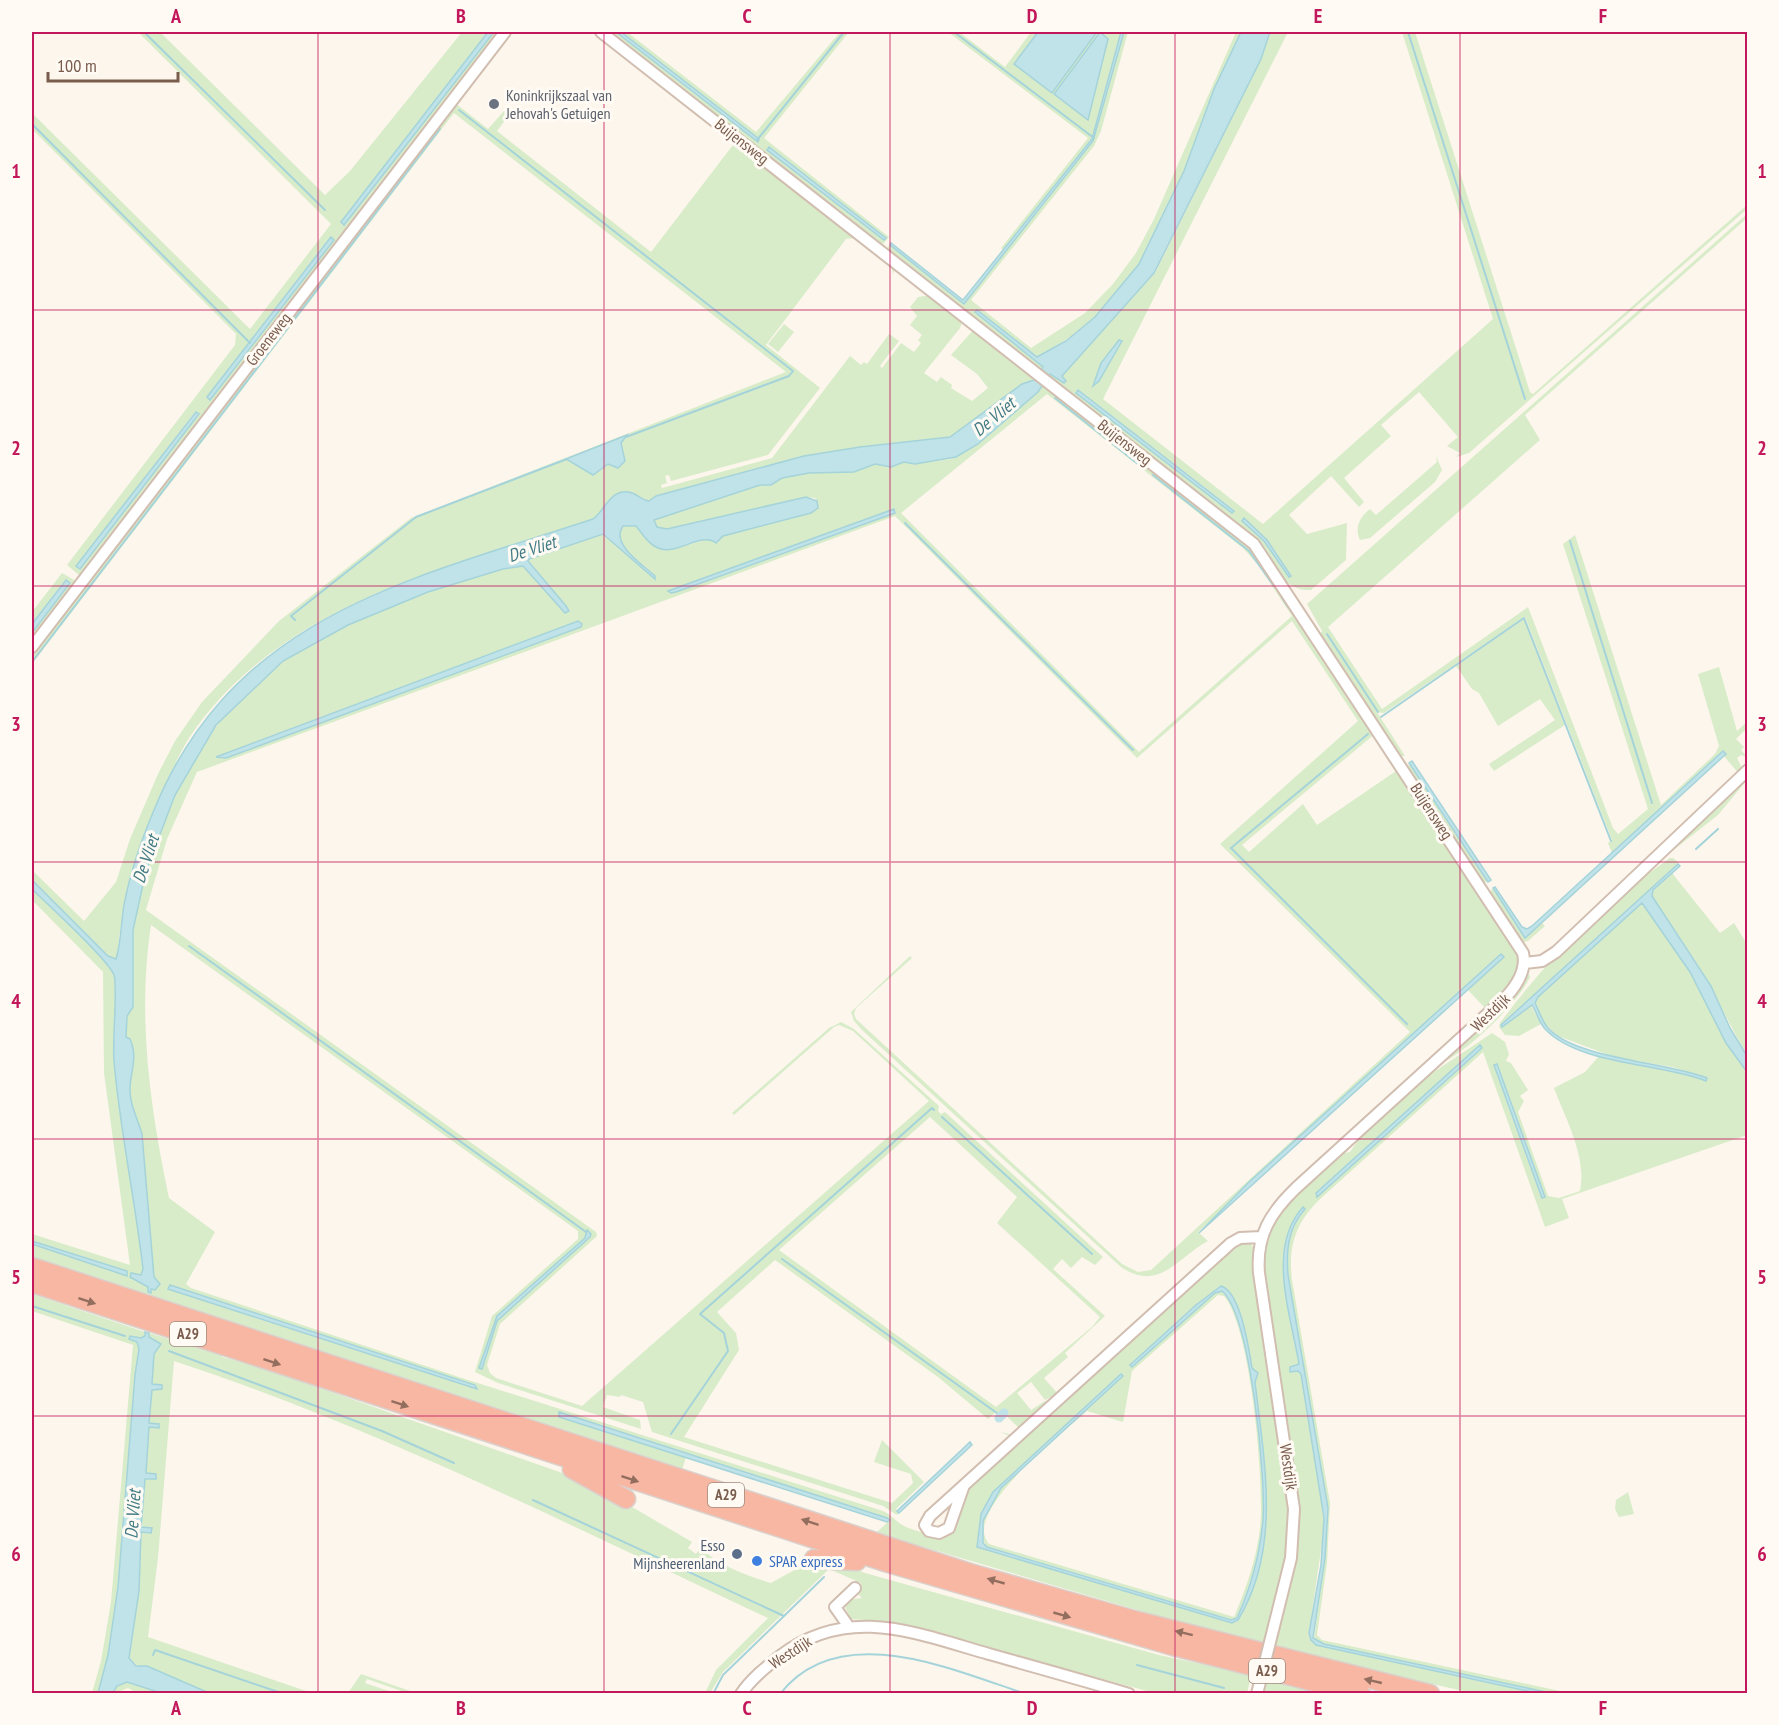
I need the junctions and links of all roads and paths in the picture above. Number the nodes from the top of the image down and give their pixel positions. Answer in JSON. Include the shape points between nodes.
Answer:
{"nodes":[{"id":1,"x":505,"y":32,"type":"edge"},
{"id":2,"x":601,"y":32,"type":"edge"},
{"id":3,"x":32,"y":647,"type":"edge"},
{"id":4,"x":1748,"y":770,"type":"edge"},
{"id":5,"x":1525,"y":963,"type":"junction"},
{"id":6,"x":1261,"y":1238,"type":"junction"},
{"id":7,"x":32,"y":1267,"type":"edge"},
{"id":8,"x":32,"y":1283,"type":"edge"},
{"id":9,"x":534,"y":1448,"type":"junction"},
{"id":10,"x":964,"y":1485,"type":"junction"},
{"id":11,"x":626,"y":1499,"type":"dead end"},
{"id":12,"x":814,"y":1559,"type":"dead end"},
{"id":13,"x":885,"y":1562,"type":"junction"},
{"id":14,"x":855,"y":1588,"type":"dead end"},
{"id":15,"x":849,"y":1627,"type":"junction"},
{"id":16,"x":741,"y":1694,"type":"edge"},
{"id":17,"x":1129,"y":1694,"type":"edge"},
{"id":18,"x":1257,"y":1694,"type":"edge"},
{"id":19,"x":1361,"y":1694,"type":"edge"},
{"id":20,"x":1430,"y":1694,"type":"edge"}],
"edges":[{"from":1,"to":3,"type":"street","name":"Groeneweg"},
{"from":2,"to":5,"type":"street","name":"Buijensweg","via":[[1258,549],[1515,938]]},
{"from":4,"to":5,"type":"street","via":[[1556,952],[1542,961]]},
{"from":5,"to":6,"type":"street","name":"Westdijk","via":[[1506,997],[1286,1198],[1268,1220]]},
{"from":6,"to":10,"type":"street","via":[[1231,1242]]},
{"from":6,"to":18,"type":"street","name":"Westdijk","bridge":true,"via":[[1259,1274],[1294,1509],[1291,1558]]},
{"from":20,"to":7,"type":"highway","number":"A29","one_way":true,"via":[[1134,1620],[951,1567]]},
{"from":8,"to":9,"type":"highway","number":"A29","one_way":true},
{"from":9,"to":11,"type":"highway","number":"A29"},
{"from":9,"to":13,"type":"highway","number":"A29","one_way":true},
{"from":10,"to":10,"type":"street","via":[[927,1520],[927,1529],[939,1533],[949,1528]]},
{"from":12,"to":13,"type":"highway","number":"A29"},
{"from":13,"to":19,"type":"highway","number":"A29","one_way":true,"via":[[1131,1635]]},
{"from":14,"to":15,"type":"street","via":[[835,1607]]},
{"from":15,"to":16,"type":"street","name":"Westdijk","via":[[795,1645],[766,1667]]},
{"from":15,"to":17,"type":"street","name":"Westdijk","via":[[884,1626],[911,1632]]}]}
